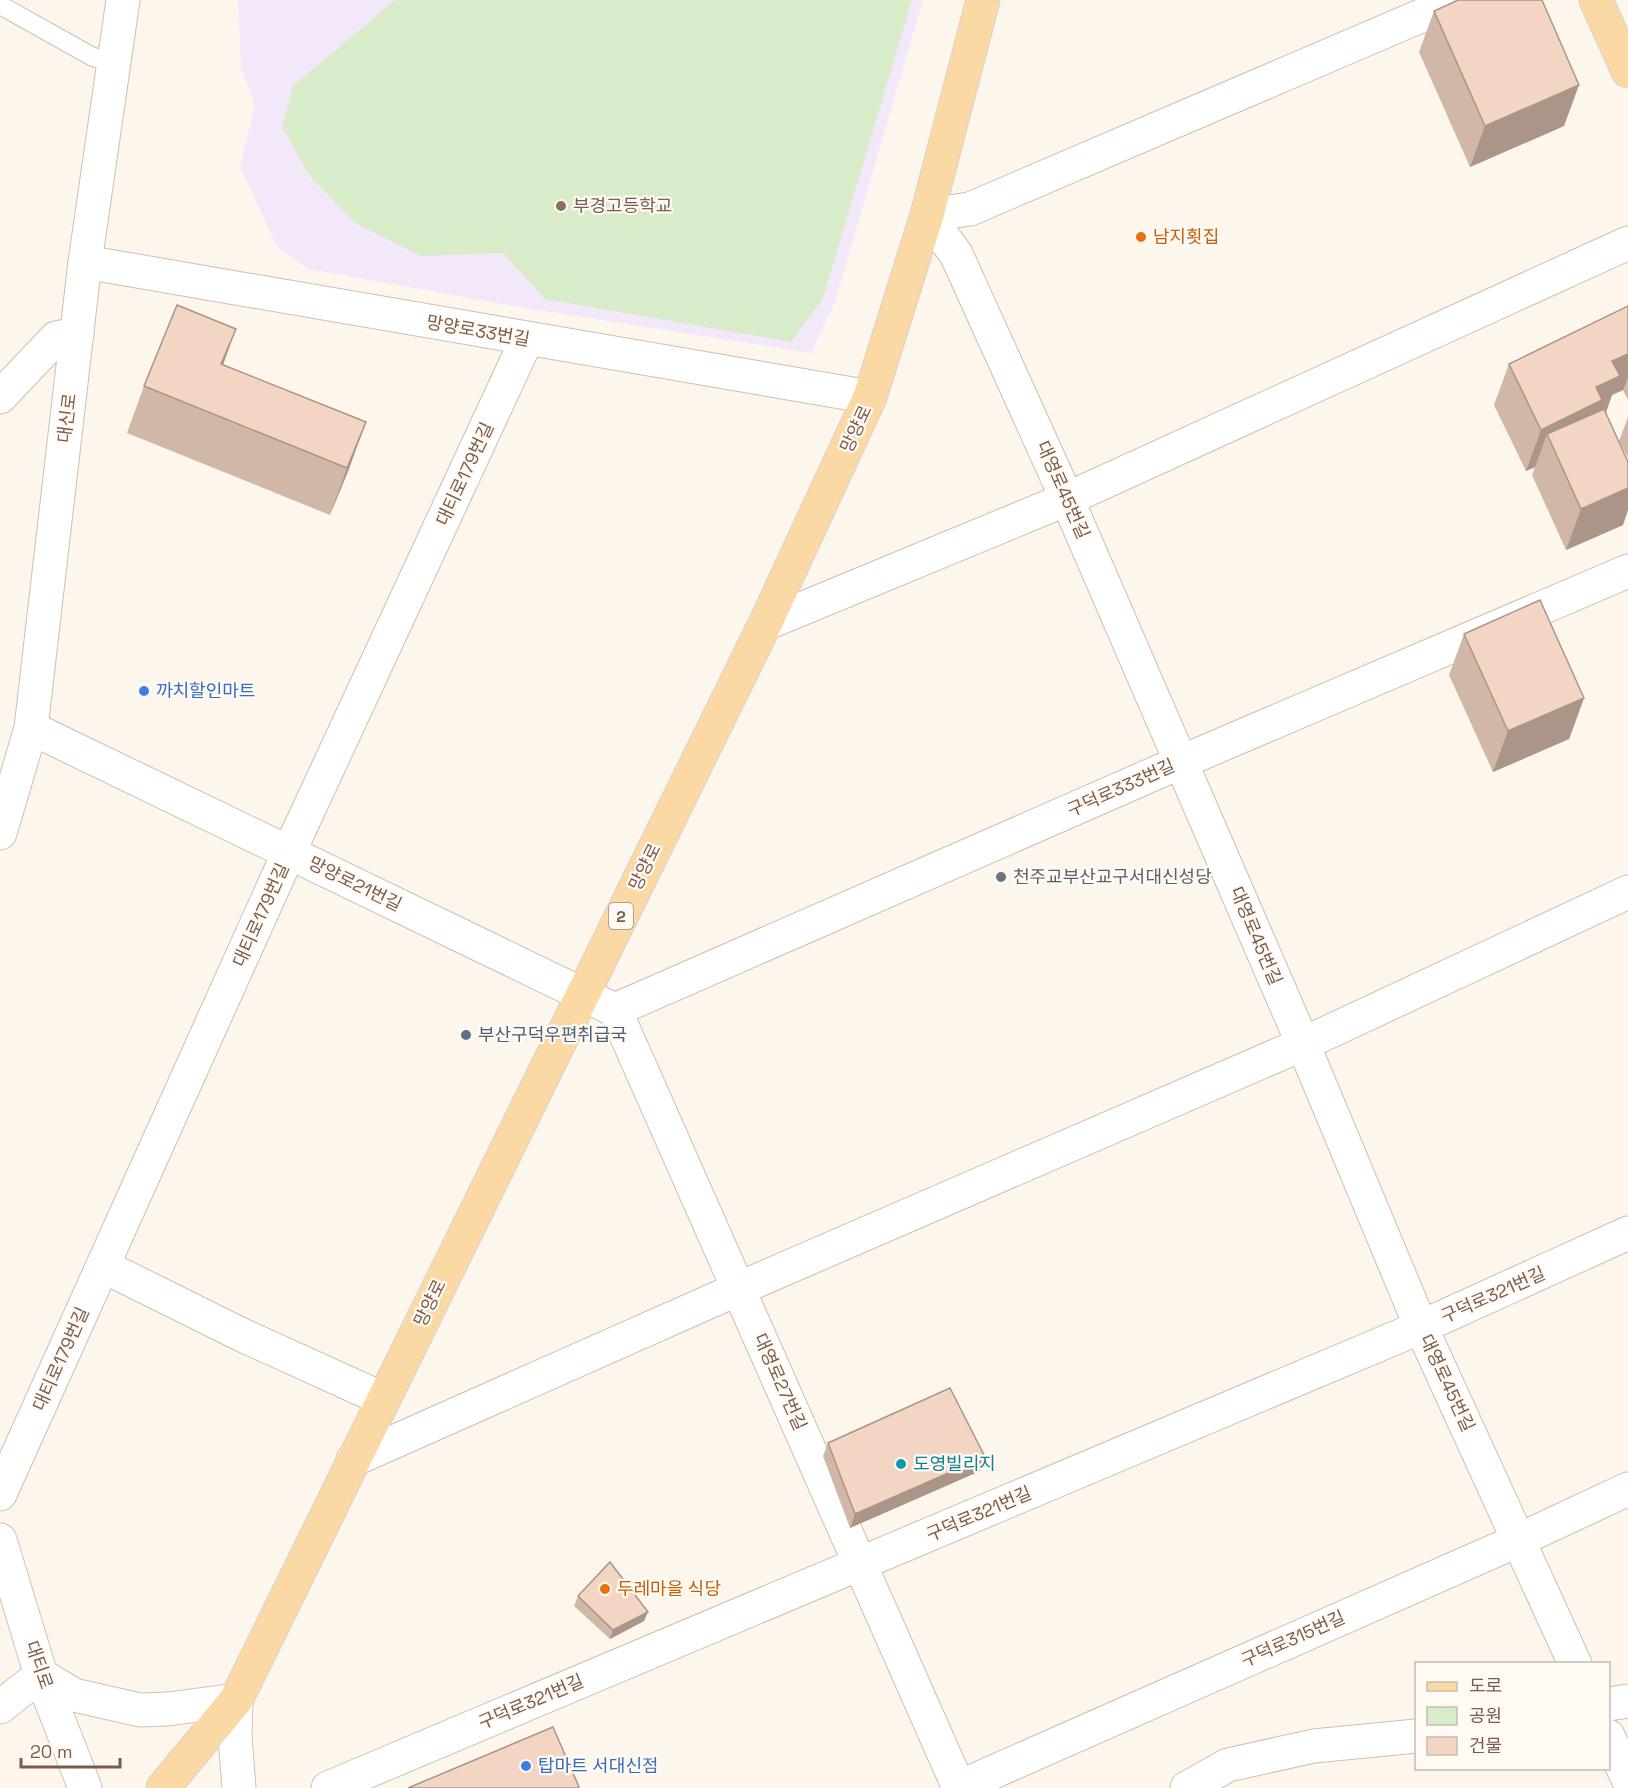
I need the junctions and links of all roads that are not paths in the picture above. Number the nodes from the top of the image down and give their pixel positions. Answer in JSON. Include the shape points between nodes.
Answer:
{"nodes":[{"id":1,"x":123,"y":0,"type":"edge"},
{"id":2,"x":983,"y":0,"type":"edge"},
{"id":3,"x":1458,"y":0,"type":"edge"},
{"id":4,"x":1596,"y":0,"type":"edge"},
{"id":5,"x":0,"y":5,"type":"edge"},
{"id":6,"x":113,"y":64,"type":"junction"},
{"id":7,"x":1628,"y":71,"type":"edge"},
{"id":8,"x":927,"y":215,"type":"junction"},
{"id":9,"x":1628,"y":243,"type":"edge"},
{"id":10,"x":85,"y":262,"type":"junction"},
{"id":11,"x":77,"y":334,"type":"junction"},
{"id":12,"x":528,"y":339,"type":"junction"},
{"id":13,"x":0,"y":397,"type":"edge"},
{"id":14,"x":870,"y":398,"type":"junction"},
{"id":15,"x":1067,"y":499,"type":"junction"},
{"id":16,"x":1628,"y":571,"type":"edge"},
{"id":17,"x":765,"y":624,"type":"junction"},
{"id":18,"x":31,"y":728,"type":"junction"},
{"id":19,"x":1181,"y":762,"type":"junction"},
{"id":20,"x":0,"y":833,"type":"edge"},
{"id":21,"x":289,"y":852,"type":"junction"},
{"id":22,"x":1628,"y":892,"type":"edge"},
{"id":23,"x":583,"y":993,"type":"junction"},
{"id":24,"x":615,"y":1010,"type":"junction"},
{"id":25,"x":1303,"y":1044,"type":"junction"},
{"id":26,"x":1628,"y":1233,"type":"edge"},
{"id":27,"x":103,"y":1266,"type":"junction"},
{"id":28,"x":738,"y":1289,"type":"junction"},
{"id":29,"x":1421,"y":1327,"type":"junction"},
{"id":30,"x":383,"y":1399,"type":"junction"},
{"id":31,"x":353,"y":1460,"type":"junction"},
{"id":32,"x":1626,"y":1492,"type":"edge"},
{"id":33,"x":0,"y":1494,"type":"edge"},
{"id":34,"x":0,"y":1540,"type":"edge"},
{"id":35,"x":1519,"y":1540,"type":"junction"},
{"id":36,"x":860,"y":1564,"type":"junction"},
{"id":37,"x":1574,"y":1662,"type":"edge"},
{"id":38,"x":41,"y":1675,"type":"junction"},
{"id":39,"x":236,"y":1700,"type":"junction"},
{"id":40,"x":1628,"y":1701,"type":"edge"},
{"id":41,"x":1610,"y":1704,"type":"edge"},
{"id":42,"x":0,"y":1707,"type":"edge"},
{"id":43,"x":1415,"y":1736,"type":"edge"},
{"id":44,"x":1610,"y":1740,"type":"edge"},
{"id":45,"x":1628,"y":1779,"type":"edge"},
{"id":46,"x":85,"y":1788,"type":"edge"},
{"id":47,"x":163,"y":1788,"type":"edge"},
{"id":48,"x":239,"y":1788,"type":"edge"},
{"id":49,"x":328,"y":1788,"type":"edge"},
{"id":50,"x":958,"y":1788,"type":"edge"},
{"id":51,"x":1187,"y":1788,"type":"edge"}],
"edges":[{"from":1,"to":6,"type":"street","name":"대신로"},
{"from":2,"to":8,"type":"main road","name":"망양로","number":"2"},
{"from":3,"to":8,"type":"street","via":[[970,209]]},
{"from":4,"to":7,"type":"main road"},
{"from":5,"to":6,"type":"lane","via":[[91,56]]},
{"from":6,"to":10,"type":"street","name":"대신로"},
{"from":8,"to":14,"type":"main road","name":"망양로","number":"2"},
{"from":8,"to":15,"type":"street","name":"대영로45번길","via":[[956,254]]},
{"from":9,"to":15,"type":"street"},
{"from":10,"to":11,"type":"street","name":"대신로"},
{"from":10,"to":12,"type":"street","name":"망양로33번길"},
{"from":11,"to":13,"type":"street","via":[[56,338]]},
{"from":11,"to":18,"type":"street","name":"대신로"},
{"from":12,"to":14,"type":"street","name":"망양로33번길"},
{"from":12,"to":21,"type":"street","name":"대티로179번길"},
{"from":14,"to":17,"type":"main road","name":"망양로","number":"2"},
{"from":15,"to":17,"type":"street"},
{"from":15,"to":19,"type":"street","name":"대영로45번길"},
{"from":16,"to":19,"type":"street","name":"구덕로333번길"},
{"from":17,"to":23,"type":"main road","name":"망양로","number":"2"},
{"from":18,"to":20,"type":"street","name":"대신로"},
{"from":18,"to":21,"type":"street","name":"망양로21번길"},
{"from":19,"to":24,"type":"street","name":"구덕로333번길"},
{"from":19,"to":25,"type":"street","name":"대영로45번길"},
{"from":21,"to":23,"type":"street","name":"망양로21번길"},
{"from":21,"to":27,"type":"street","name":"대티로179번길"},
{"from":22,"to":25,"type":"street"},
{"from":23,"to":24,"type":"street"},
{"from":23,"to":30,"type":"main road","name":"망양로","number":"2"},
{"from":24,"to":28,"type":"street","name":"대영로27번길"},
{"from":25,"to":28,"type":"street"},
{"from":25,"to":29,"type":"street","name":"대영로45번길"},
{"from":26,"to":29,"type":"street","name":"구덕로321번길"},
{"from":27,"to":30,"type":"street"},
{"from":27,"to":33,"type":"street","name":"대티로179번길"},
{"from":28,"to":31,"type":"street"},
{"from":28,"to":36,"type":"street","name":"대영로27번길"},
{"from":29,"to":35,"type":"street","name":"대영로45번길"},
{"from":29,"to":36,"type":"street","name":"구덕로321번길"},
{"from":30,"to":31,"type":"main road","name":"망양로","number":"2"},
{"from":31,"to":39,"type":"main road","name":"망양로","number":"2"},
{"from":32,"to":35,"type":"street","name":"구덕로315번길"},
{"from":34,"to":38,"type":"street","name":"대티로"},
{"from":35,"to":37,"type":"street","name":"대영로45번길"},
{"from":35,"to":50,"type":"street","name":"구덕로315번길"},
{"from":36,"to":49,"type":"street","name":"구덕로321번길"},
{"from":36,"to":50,"type":"street","name":"대영로27번길"},
{"from":38,"to":39,"type":"street","via":[[74,1695],[140,1710]]},
{"from":38,"to":42,"type":"street"},
{"from":38,"to":46,"type":"street","name":"대티로"},
{"from":39,"to":47,"type":"main road","name":"망양로","number":"2"},
{"from":39,"to":48,"type":"street"},
{"from":40,"to":41,"type":"street"},
{"from":43,"to":51,"type":"street","via":[[1314,1746],[1228,1765]]},
{"from":44,"to":45,"type":"street"}]}
